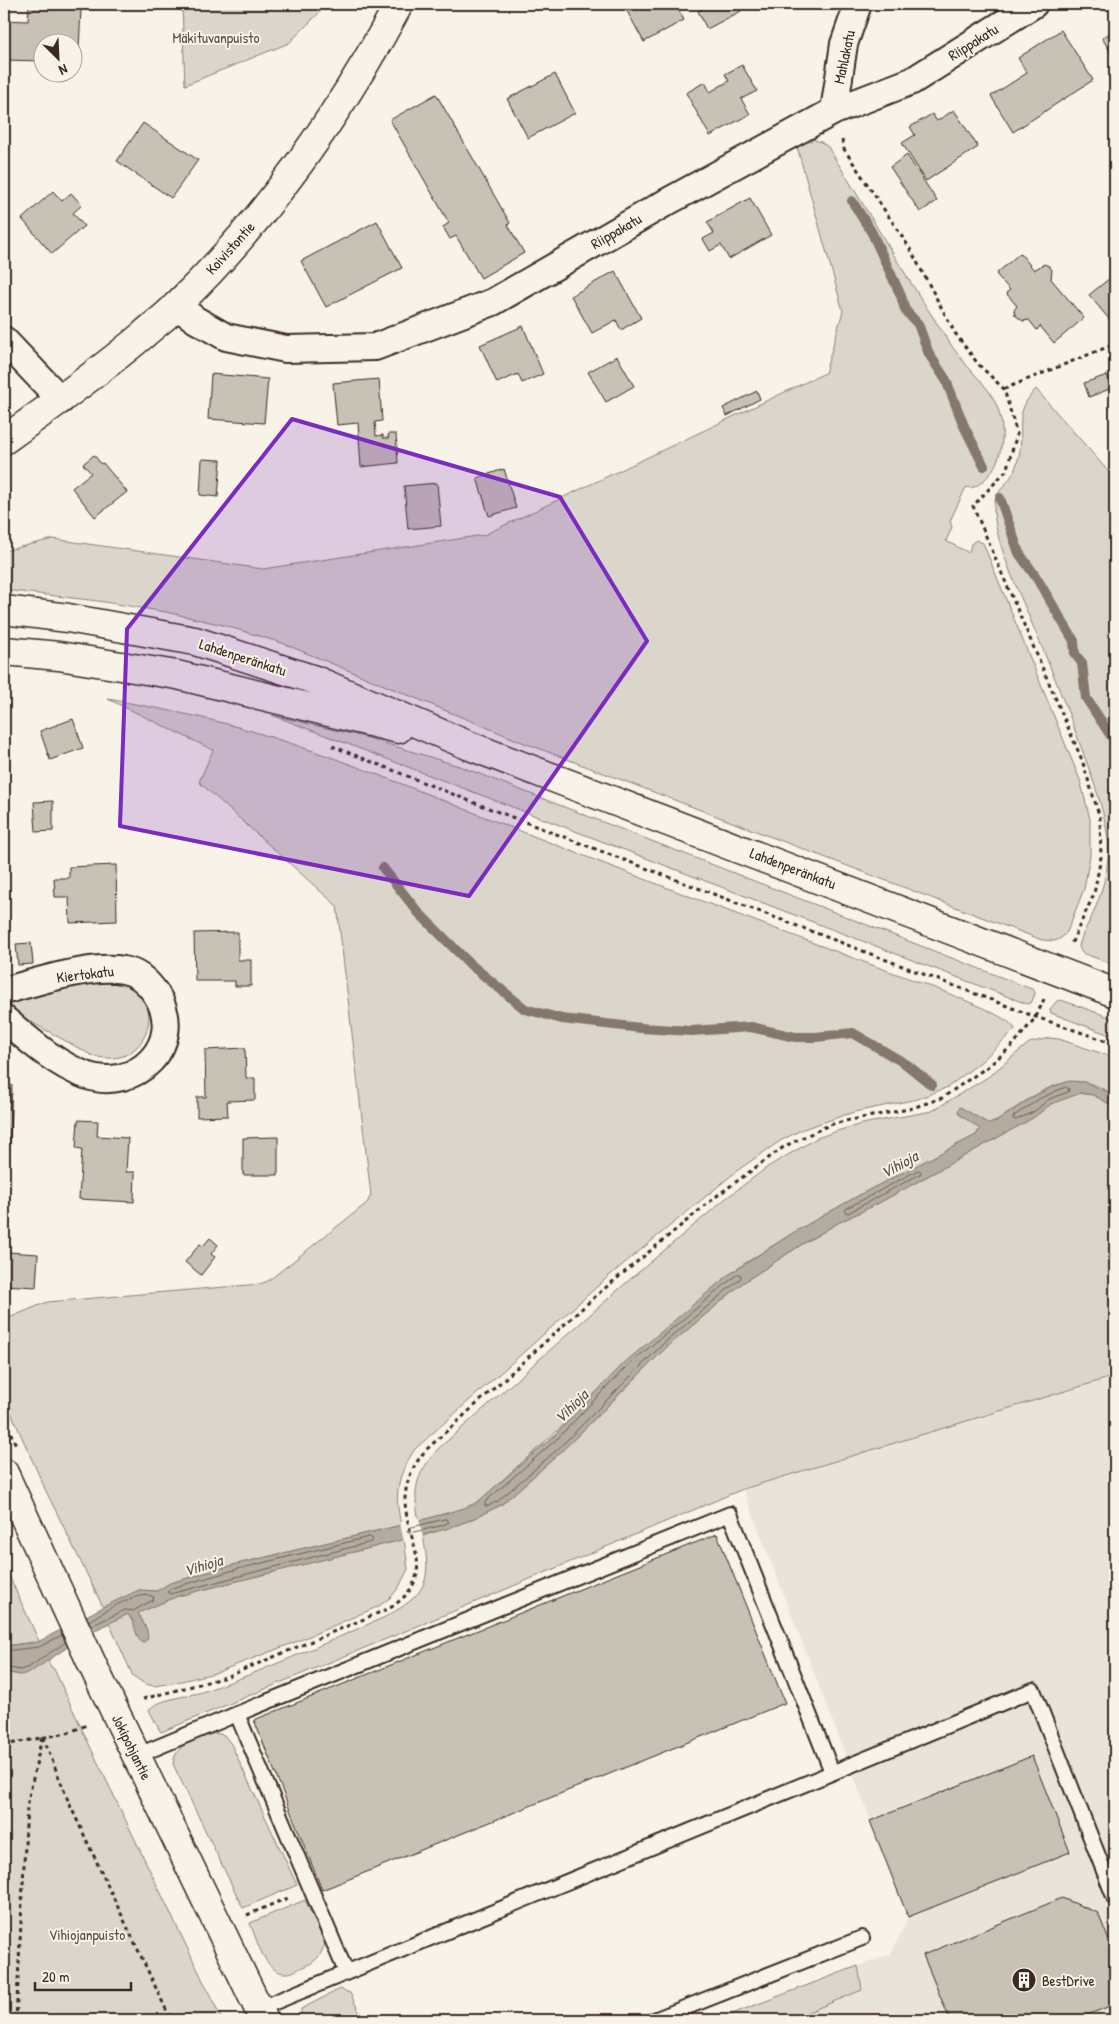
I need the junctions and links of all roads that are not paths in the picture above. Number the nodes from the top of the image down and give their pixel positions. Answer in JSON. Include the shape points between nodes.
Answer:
{"nodes":[{"id":1,"x":399,"y":4,"type":"edge"},
{"id":2,"x":858,"y":4,"type":"edge"},
{"id":3,"x":1034,"y":4,"type":"edge"},
{"id":4,"x":834,"y":110,"type":"junction"},
{"id":5,"x":177,"y":306,"type":"junction"},
{"id":6,"x":4,"y":340,"type":"edge"},
{"id":7,"x":61,"y":400,"type":"junction"},
{"id":8,"x":4,"y":440,"type":"edge"},
{"id":9,"x":4,"y":610,"type":"edge"},
{"id":10,"x":4,"y":651,"type":"edge"},
{"id":11,"x":470,"y":746,"type":"junction"},
{"id":12,"x":4,"y":991,"type":"edge"},
{"id":13,"x":1115,"y":993,"type":"edge"},
{"id":14,"x":4,"y":1019,"type":"edge"},
{"id":15,"x":4,"y":1473,"type":"edge"},
{"id":16,"x":237,"y":1714,"type":"junction"},
{"id":17,"x":136,"y":1756,"type":"junction"},
{"id":18,"x":832,"y":1772,"type":"junction"},
{"id":19,"x":1115,"y":1899,"type":"edge"},
{"id":20,"x":862,"y":1938,"type":"dead end"},
{"id":21,"x":346,"y":1972,"type":"junction"},
{"id":22,"x":261,"y":2014,"type":"edge"},
{"id":23,"x":654,"y":2020,"type":"edge"}],
"edges":[{"from":1,"to":5,"type":"main road","name":"Koivistontie","via":[[374,51],[268,206]]},
{"from":2,"to":4,"type":"street","name":"Mahlakatu","via":[[844,44]]},
{"from":3,"to":4,"type":"street","name":"Riippakatu","via":[[912,81]]},
{"from":4,"to":5,"type":"street","name":"Riippakatu","via":[[493,302],[375,347],[286,349],[226,337]]},
{"from":5,"to":7,"type":"main road","name":"Koivistontie"},
{"from":6,"to":7,"type":"street"},
{"from":7,"to":8,"type":"main road","name":"Koivistontie"},
{"from":9,"to":11,"type":"main road","name":"Lahdenperänkatu","via":[[195,641],[315,680]]},
{"from":10,"to":11,"type":"main road","name":"Lahdenperänkatu","via":[[59,656],[177,675]]},
{"from":11,"to":13,"type":"main road","name":"Lahdenperänkatu"},
{"from":12,"to":14,"type":"street","name":"Kiertokatu","via":[[61,976],[108,969],[125,970],[142,977],[151,986],[161,1002],[166,1033],[152,1060],[130,1074],[106,1079],[86,1076],[60,1063]]},
{"from":15,"to":17,"type":"main road","name":"Jokipohjantie"},
{"from":16,"to":17,"type":"lane"},
{"from":16,"to":18,"type":"lane","via":[[730,1514]]},
{"from":16,"to":21,"type":"lane"},
{"from":17,"to":22,"type":"main road","name":"Jokipohjantie"},
{"from":18,"to":19,"type":"lane","via":[[1033,1690]]},
{"from":18,"to":21,"type":"lane"},
{"from":20,"to":23,"type":"lane"},
{"from":21,"to":22,"type":"lane"}]}
